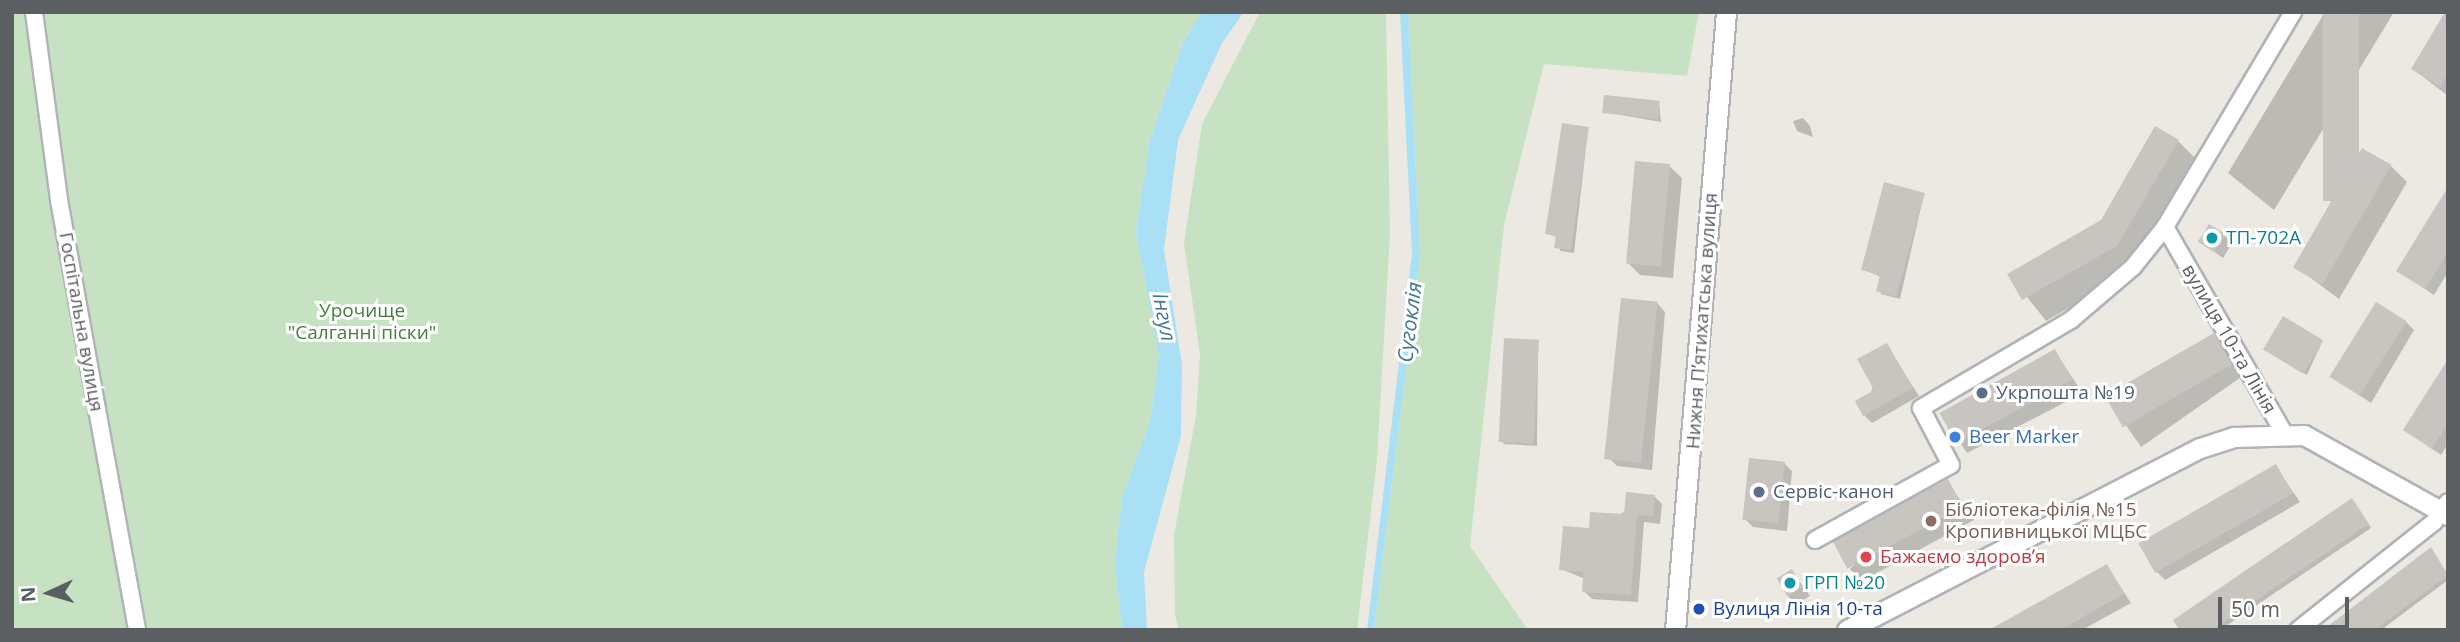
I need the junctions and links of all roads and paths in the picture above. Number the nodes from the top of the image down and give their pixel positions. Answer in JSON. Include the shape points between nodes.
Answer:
{"nodes":[{"id":1,"x":34,"y":12,"type":"edge"},
{"id":2,"x":1726,"y":12,"type":"edge"},
{"id":3,"x":2293,"y":12,"type":"edge"},
{"id":4,"x":2165,"y":227,"type":"junction"},
{"id":5,"x":2283,"y":431,"type":"junction"},
{"id":6,"x":2446,"y":509,"type":"edge"},
{"id":7,"x":1815,"y":540,"type":"dead end"},
{"id":8,"x":137,"y":630,"type":"edge"},
{"id":9,"x":1675,"y":630,"type":"edge"},
{"id":10,"x":1847,"y":630,"type":"edge"},
{"id":11,"x":2298,"y":630,"type":"edge"}],
"edges":[{"from":1,"to":8,"type":"street","name":"Госпітальна вулиця","via":[[59,200]]},
{"from":2,"to":9,"type":"street","name":"Нижня Пʼятихатська вулиця"},
{"from":3,"to":4,"type":"street"},
{"from":4,"to":5,"type":"street","name":"вулиця 10-та Лінія"},
{"from":4,"to":7,"type":"street","via":[[2133,267],[2071,320],[1921,408],[1951,465]]},
{"from":5,"to":6,"type":"street","name":"вулиця 10-та Лінія","via":[[2325,444]]},
{"from":5,"to":10,"type":"street","via":[[2200,448]]},
{"from":6,"to":11,"type":"street"}]}
